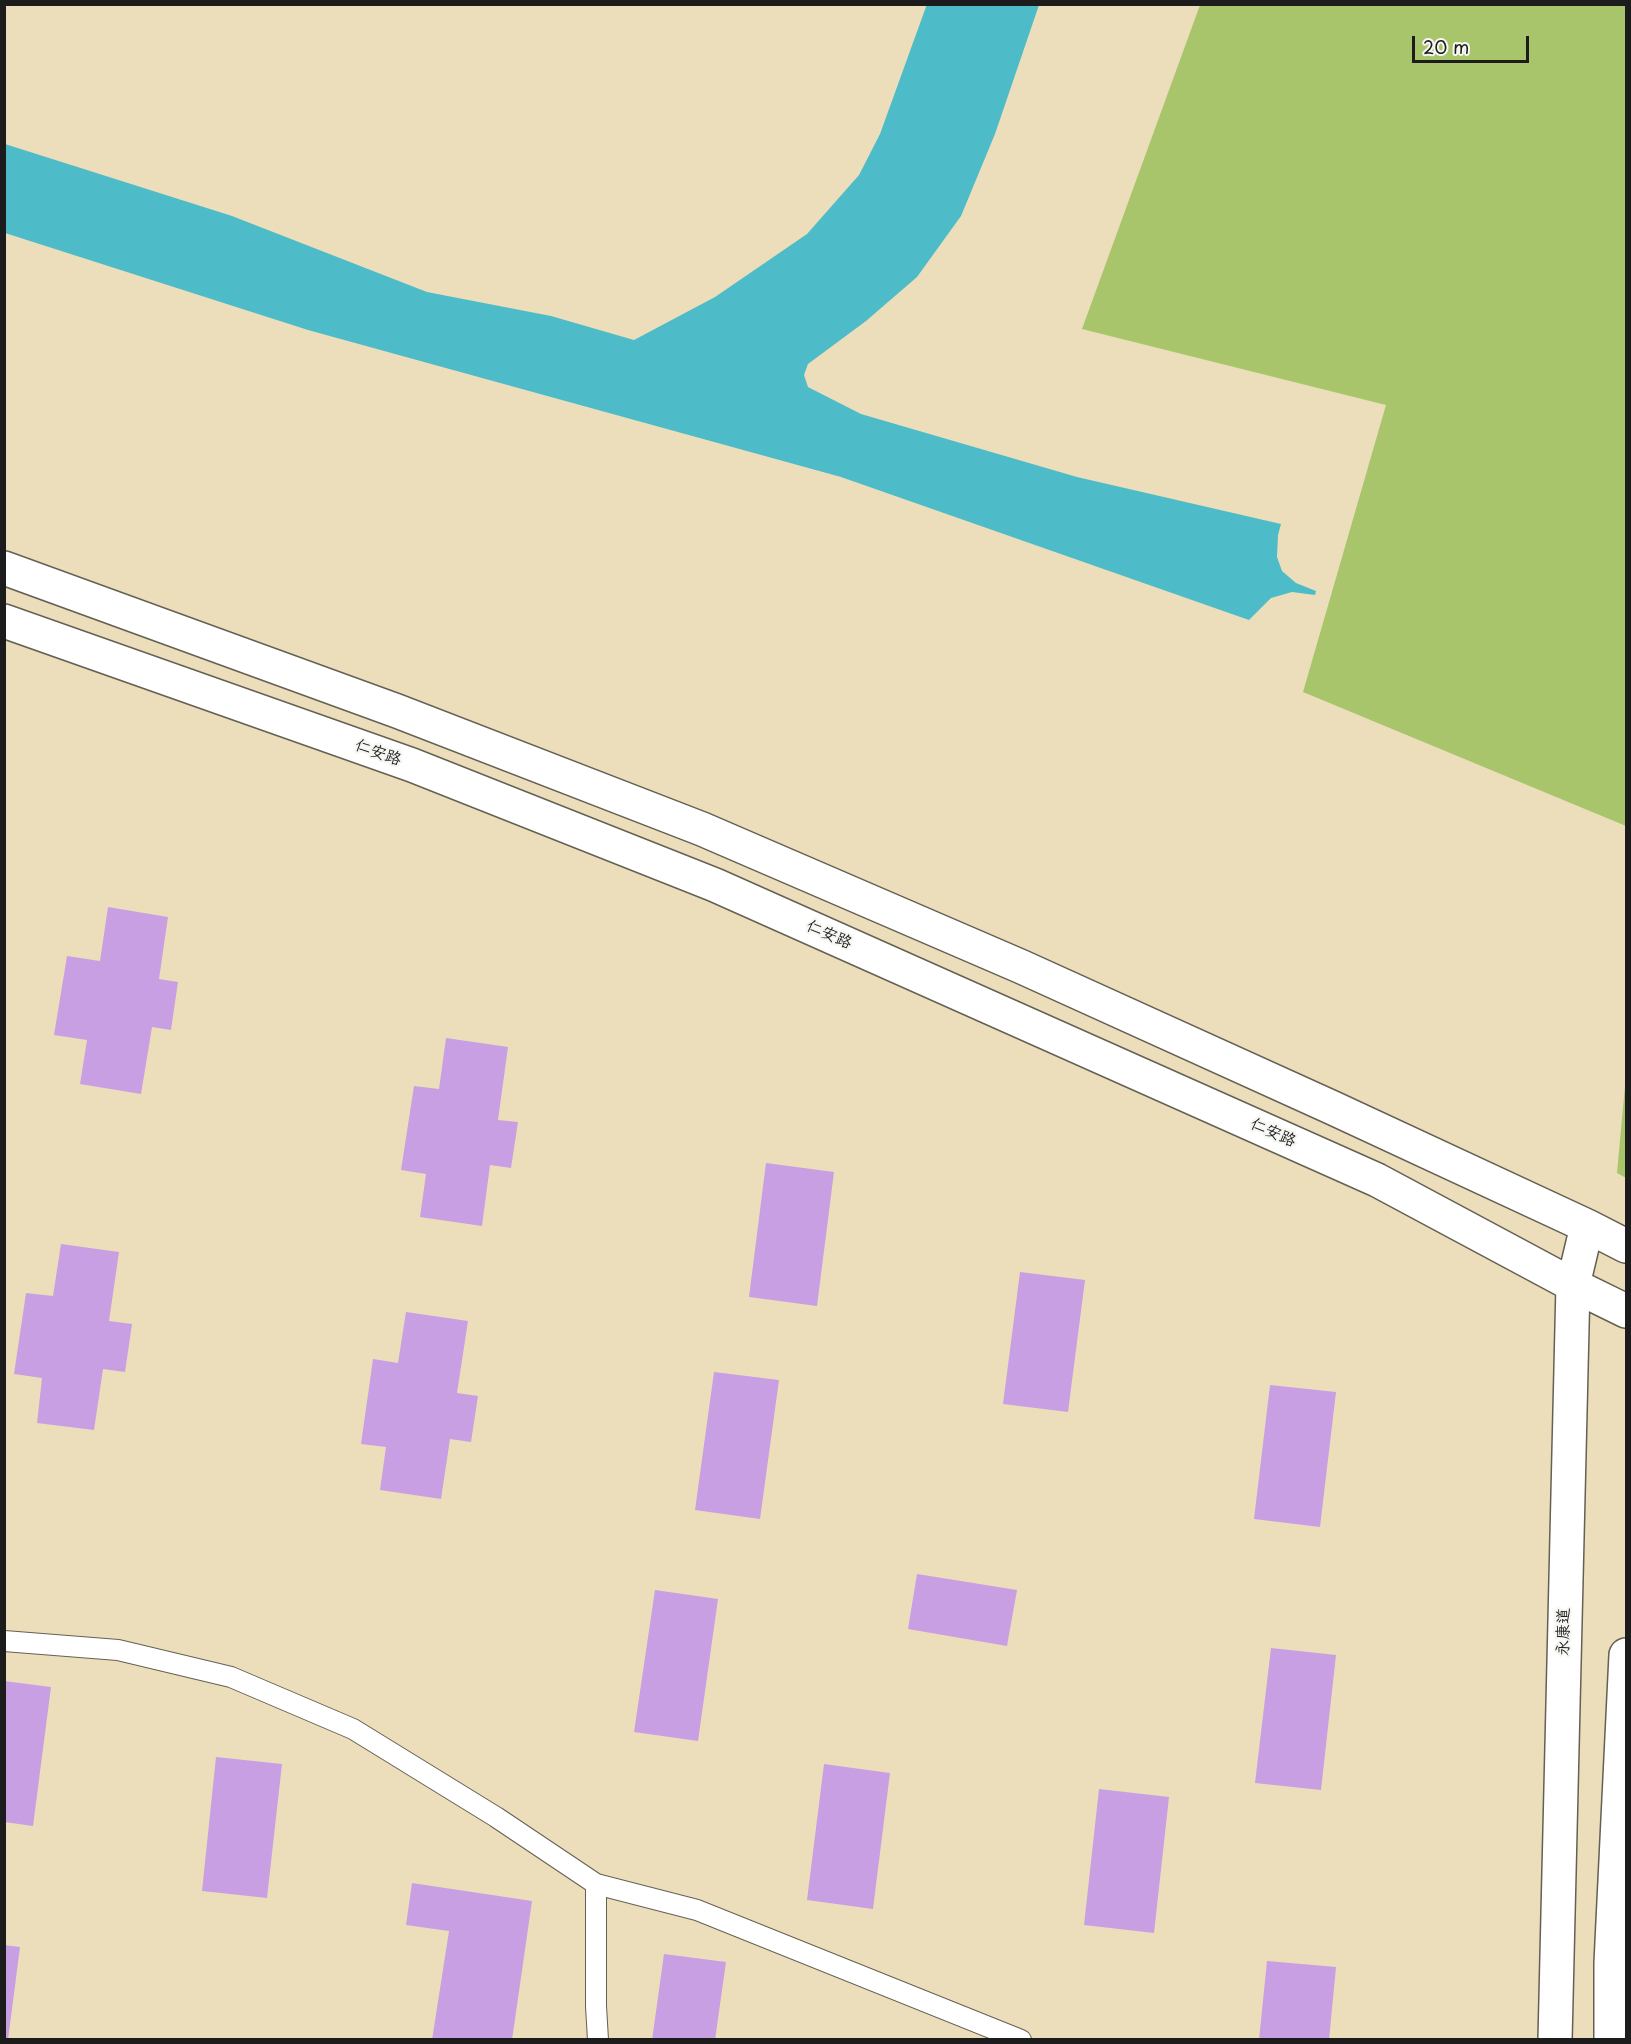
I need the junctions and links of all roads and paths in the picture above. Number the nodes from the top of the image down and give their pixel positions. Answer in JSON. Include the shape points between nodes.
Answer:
{"nodes":[{"id":1,"x":4,"y":568,"type":"edge"},
{"id":2,"x":4,"y":621,"type":"edge"},
{"id":3,"x":1587,"y":1226,"type":"junction"},
{"id":4,"x":1626,"y":1246,"type":"edge"},
{"id":5,"x":1573,"y":1285,"type":"junction"},
{"id":6,"x":1626,"y":1311,"type":"edge"},
{"id":7,"x":4,"y":1641,"type":"edge"},
{"id":8,"x":1626,"y":1655,"type":"edge"},
{"id":9,"x":596,"y":1884,"type":"junction"},
{"id":10,"x":598,"y":2040,"type":"edge"},
{"id":11,"x":1021,"y":2040,"type":"edge"},
{"id":12,"x":1555,"y":2040,"type":"edge"},
{"id":13,"x":1611,"y":2040,"type":"edge"}],
"edges":[{"from":1,"to":3,"type":"street","via":[[397,711],[702,829],[1022,967]]},
{"from":2,"to":5,"type":"street","name":"仁安路","via":[[412,765],[715,885],[1377,1180]]},
{"from":3,"to":4,"type":"street"},
{"from":3,"to":5,"type":"street","name":"永康道"},
{"from":5,"to":6,"type":"street","name":"仁安路"},
{"from":5,"to":12,"type":"street","name":"永康道"},
{"from":7,"to":9,"type":"lane","via":[[118,1650],[231,1677],[353,1729]]},
{"from":8,"to":13,"type":"street"},
{"from":9,"to":10,"type":"lane"},
{"from":9,"to":11,"type":"lane","via":[[697,1910]]}]}
